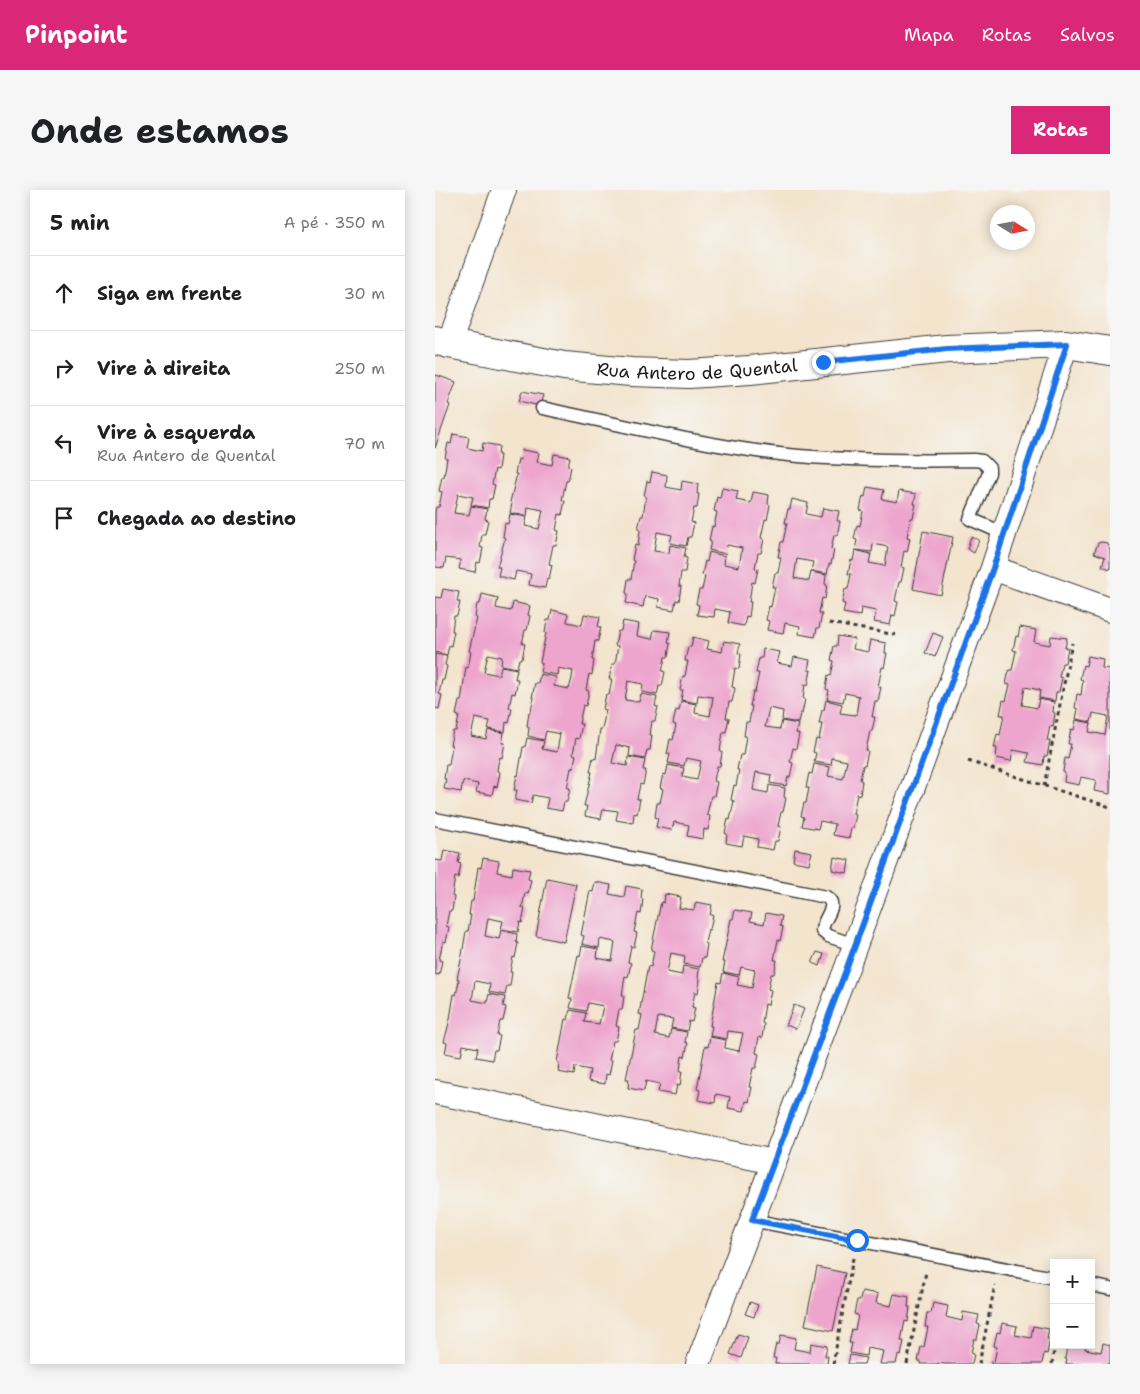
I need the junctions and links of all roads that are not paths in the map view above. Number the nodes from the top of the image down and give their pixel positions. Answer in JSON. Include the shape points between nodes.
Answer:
{"nodes":[{"id":1,"x":504,"y":190,"type":"edge"},
{"id":2,"x":442,"y":342,"type":"edge"},
{"id":3,"x":1067,"y":344,"type":"junction"},
{"id":4,"x":1110,"y":351,"type":"edge"},
{"id":5,"x":541,"y":408,"type":"dead end"},
{"id":6,"x":1005,"y":534,"type":"junction"},
{"id":7,"x":993,"y":568,"type":"junction"},
{"id":8,"x":1110,"y":610,"type":"edge"},
{"id":9,"x":435,"y":818,"type":"edge"},
{"id":10,"x":855,"y":945,"type":"junction"},
{"id":11,"x":435,"y":1092,"type":"edge"},
{"id":12,"x":774,"y":1162,"type":"junction"},
{"id":13,"x":752,"y":1220,"type":"junction"},
{"id":14,"x":1050,"y":1277,"type":"edge"},
{"id":15,"x":1095,"y":1286,"type":"edge"},
{"id":16,"x":1110,"y":1289,"type":"edge"},
{"id":17,"x":698,"y":1364,"type":"edge"}],
"edges":[{"from":1,"to":2,"type":"street"},
{"from":2,"to":3,"type":"street","name":"Rua Antero de Quental","via":[[564,366],[689,374],[947,349]]},
{"from":3,"to":4,"type":"street","name":"Rua Antero de Quental"},
{"from":3,"to":6,"type":"street"},
{"from":5,"to":6,"type":"lane","via":[[705,443],[789,455],[860,460],[982,461],[989,468],[989,473],[970,519]]},
{"from":6,"to":7,"type":"street"},
{"from":7,"to":8,"type":"street"},
{"from":7,"to":10,"type":"street"},
{"from":9,"to":10,"type":"lane","via":[[825,897],[832,904],[822,931]]},
{"from":10,"to":12,"type":"street"},
{"from":11,"to":12,"type":"street"},
{"from":12,"to":13,"type":"street"},
{"from":13,"to":14,"type":"lane"},
{"from":13,"to":17,"type":"street"},
{"from":15,"to":16,"type":"lane"}]}
